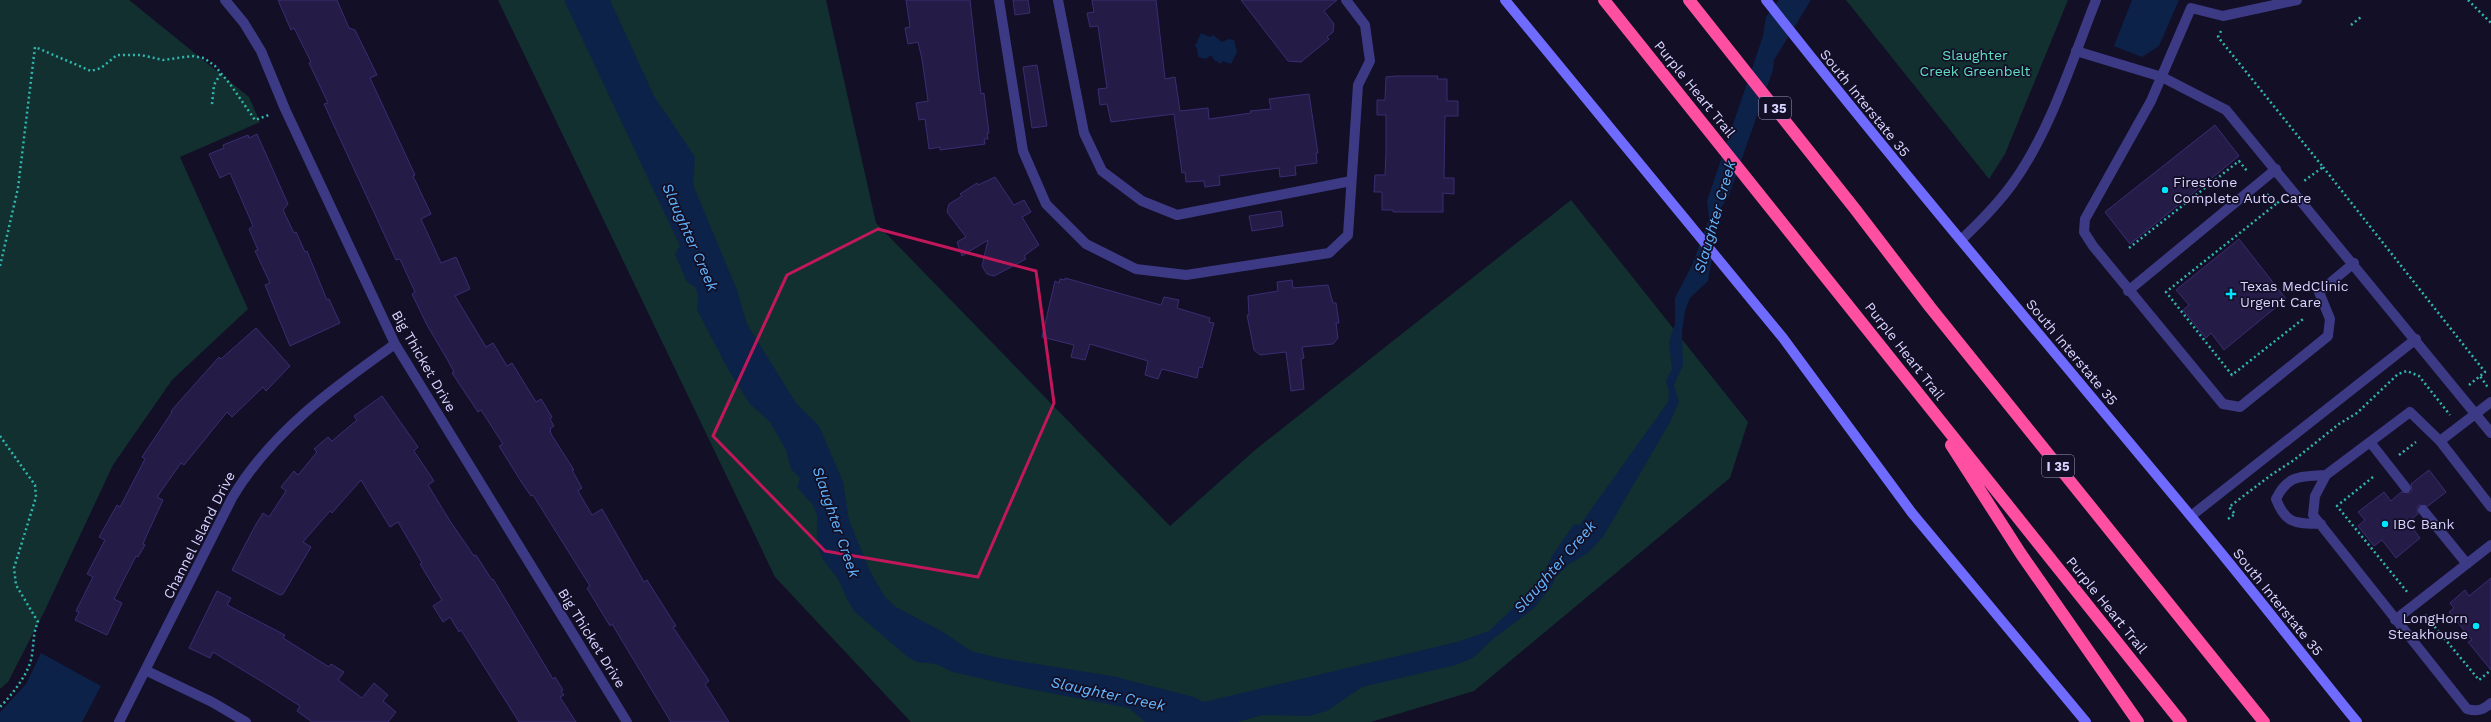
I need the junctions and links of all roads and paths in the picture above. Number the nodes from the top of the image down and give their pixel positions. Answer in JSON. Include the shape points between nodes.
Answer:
{"nodes":[{"id":1,"x":225,"y":0,"type":"edge"},
{"id":2,"x":999,"y":0,"type":"edge"},
{"id":3,"x":1058,"y":0,"type":"edge"},
{"id":4,"x":1346,"y":0,"type":"edge"},
{"id":5,"x":1505,"y":0,"type":"edge"},
{"id":6,"x":1604,"y":0,"type":"edge"},
{"id":7,"x":1766,"y":0,"type":"edge"},
{"id":8,"x":2096,"y":0,"type":"edge"},
{"id":9,"x":2297,"y":0,"type":"edge"},
{"id":10,"x":2468,"y":0,"type":"edge"},
{"id":11,"x":1692,"y":4,"type":"edge"},
{"id":12,"x":2192,"y":4,"type":"edge"},
{"id":13,"x":2361,"y":17,"type":"dead end"},
{"id":14,"x":2491,"y":23,"type":"edge"},
{"id":15,"x":2351,"y":25,"type":"dead end"},
{"id":16,"x":2220,"y":31,"type":"dead end"},
{"id":17,"x":2076,"y":51,"type":"junction"},
{"id":18,"x":221,"y":73,"type":"junction"},
{"id":19,"x":2162,"y":77,"type":"junction"},
{"id":20,"x":212,"y":104,"type":"dead end"},
{"id":21,"x":269,"y":115,"type":"dead end"},
{"id":22,"x":2323,"y":167,"type":"junction"},
{"id":23,"x":2276,"y":169,"type":"junction"},
{"id":24,"x":2247,"y":171,"type":"dead end"},
{"id":25,"x":1351,"y":181,"type":"junction"},
{"id":26,"x":2304,"y":181,"type":"dead end"},
{"id":27,"x":2267,"y":194,"type":"dead end"},
{"id":28,"x":2281,"y":200,"type":"dead end"},
{"id":29,"x":2276,"y":204,"type":"junction"},
{"id":30,"x":1962,"y":240,"type":"junction"},
{"id":31,"x":2129,"y":248,"type":"dead end"},
{"id":32,"x":2354,"y":263,"type":"junction"},
{"id":33,"x":0,"y":266,"type":"edge"},
{"id":34,"x":2128,"y":291,"type":"junction"},
{"id":35,"x":2302,"y":319,"type":"dead end"},
{"id":36,"x":2416,"y":339,"type":"junction"},
{"id":37,"x":395,"y":344,"type":"junction"},
{"id":38,"x":2480,"y":376,"type":"junction"},
{"id":39,"x":2469,"y":385,"type":"dead end"},
{"id":40,"x":1916,"y":390,"type":"junction"},
{"id":41,"x":2491,"y":390,"type":"edge"},
{"id":42,"x":2491,"y":402,"type":"edge"},
{"id":43,"x":2476,"y":414,"type":"junction"},
{"id":44,"x":2446,"y":419,"type":"dead end"},
{"id":45,"x":2491,"y":433,"type":"edge"},
{"id":46,"x":0,"y":436,"type":"edge"},
{"id":47,"x":2440,"y":441,"type":"junction"},
{"id":48,"x":2370,"y":442,"type":"junction"},
{"id":49,"x":2416,"y":442,"type":"dead end"},
{"id":50,"x":2399,"y":455,"type":"dead end"},
{"id":51,"x":2326,"y":475,"type":"junction"},
{"id":52,"x":2373,"y":477,"type":"dead end"},
{"id":53,"x":2406,"y":488,"type":"dead end"},
{"id":54,"x":2491,"y":507,"type":"edge"},
{"id":55,"x":2423,"y":510,"type":"dead end"},
{"id":56,"x":2191,"y":516,"type":"junction"},
{"id":57,"x":2228,"y":519,"type":"dead end"},
{"id":58,"x":2321,"y":524,"type":"junction"},
{"id":59,"x":2491,"y":545,"type":"edge"},
{"id":60,"x":2467,"y":564,"type":"junction"},
{"id":61,"x":2409,"y":595,"type":"dead end"},
{"id":62,"x":2425,"y":615,"type":"dead end"},
{"id":63,"x":2396,"y":620,"type":"junction"},
{"id":64,"x":2491,"y":670,"type":"edge"},
{"id":65,"x":147,"y":671,"type":"junction"},
{"id":66,"x":2491,"y":703,"type":"edge"},
{"id":67,"x":0,"y":706,"type":"edge"},
{"id":68,"x":119,"y":722,"type":"edge"},
{"id":69,"x":246,"y":722,"type":"edge"},
{"id":70,"x":627,"y":722,"type":"edge"},
{"id":71,"x":2086,"y":722,"type":"edge"},
{"id":72,"x":2138,"y":722,"type":"edge"},
{"id":73,"x":2181,"y":722,"type":"edge"},
{"id":74,"x":2264,"y":722,"type":"edge"},
{"id":75,"x":2357,"y":722,"type":"edge"}],
"edges":[{"from":1,"to":37,"type":"street","name":"Big Thicket Drive","via":[[244,23],[261,51],[285,109]]},
{"from":2,"to":25,"type":"street","via":[[1023,151],[1046,204],[1086,244],[1136,269],[1186,275],[1329,253],[1348,235]]},
{"from":3,"to":25,"type":"street","via":[[1084,133],[1102,171],[1142,201],[1177,215]]},
{"from":4,"to":25,"type":"street","via":[[1365,25],[1370,61],[1358,85]]},
{"from":5,"to":71,"type":"main road","via":[[1783,338],[1912,513]]},
{"from":6,"to":40,"type":"highway","name":"Purple Heart Trail"},
{"from":7,"to":30,"type":"main road","name":"South Interstate 35","via":[[1885,150]]},
{"from":8,"to":17,"type":"street"},
{"from":9,"to":12,"type":"street","via":[[2223,16]]},
{"from":10,"to":14,"type":"path"},
{"from":11,"to":74,"type":"highway","number":"I 35","via":[[1930,307]]},
{"from":12,"to":19,"type":"street"},
{"from":13,"to":15,"type":"path"},
{"from":16,"to":22,"type":"path","via":[[2218,37]]},
{"from":17,"to":19,"type":"street"},
{"from":17,"to":30,"type":"street","via":[[2039,140],[2014,182],[1989,213]]},
{"from":18,"to":20,"type":"path","via":[[214,85]]},
{"from":18,"to":21,"type":"path","via":[[255,120]]},
{"from":18,"to":33,"type":"path","via":[[204,58],[192,56],[163,60],[140,55],[117,55],[101,68],[91,71],[35,47],[18,188]]},
{"from":19,"to":23,"type":"street","via":[[2226,110]]},
{"from":19,"to":34,"type":"street","via":[[2085,219],[2084,232]]},
{"from":22,"to":26,"type":"path"},
{"from":22,"to":38,"type":"path","via":[[2485,372]]},
{"from":23,"to":32,"type":"street"},
{"from":23,"to":34,"type":"street"},
{"from":24,"to":31,"type":"path","via":[[2239,161]]},
{"from":27,"to":29,"type":"path"},
{"from":28,"to":29,"type":"path"},
{"from":29,"to":35,"type":"path","via":[[2166,292],[2232,375]]},
{"from":30,"to":56,"type":"main road","name":"South Interstate 35"},
{"from":32,"to":34,"type":"street","via":[[2319,292],[2330,319],[2328,336],[2240,407],[2223,404]]},
{"from":32,"to":36,"type":"street"},
{"from":36,"to":43,"type":"street"},
{"from":36,"to":56,"type":"street"},
{"from":37,"to":65,"type":"street","name":"Channel Island Drive","via":[[319,399],[278,437],[246,474]]},
{"from":37,"to":70,"type":"street","name":"Big Thicket Drive"},
{"from":38,"to":39,"type":"path"},
{"from":38,"to":41,"type":"path"},
{"from":40,"to":72,"type":"highway","via":[[2021,554]]},
{"from":40,"to":73,"type":"highway","name":"Purple Heart Trail"},
{"from":42,"to":43,"type":"street"},
{"from":43,"to":45,"type":"street"},
{"from":43,"to":47,"type":"street"},
{"from":44,"to":57,"type":"path","via":[[2451,415],[2419,376],[2407,371],[2398,374],[2357,412],[2229,507],[2235,514]]},
{"from":46,"to":67,"type":"path","via":[[35,485],[36,497],[14,568],[16,585],[38,622],[33,633],[32,656],[15,692]]},
{"from":47,"to":48,"type":"street","via":[[2410,412]]},
{"from":47,"to":54,"type":"street"},
{"from":48,"to":51,"type":"street"},
{"from":48,"to":53,"type":"street"},
{"from":49,"to":50,"type":"path"},
{"from":51,"to":58,"type":"street","via":[[2316,496],[2313,515]]},
{"from":51,"to":58,"type":"street","via":[[2290,479],[2276,499],[2287,519],[2297,523]]},
{"from":52,"to":61,"type":"path","via":[[2336,506]]},
{"from":55,"to":60,"type":"street"},
{"from":56,"to":75,"type":"main road","name":"South Interstate 35"},
{"from":58,"to":63,"type":"street"},
{"from":59,"to":60,"type":"street"},
{"from":60,"to":63,"type":"street"},
{"from":62,"to":64,"type":"path","via":[[2479,680]]},
{"from":63,"to":66,"type":"street","via":[[2467,709],[2479,710]]},
{"from":65,"to":68,"type":"street","name":"Channel Island Drive"},
{"from":65,"to":69,"type":"street","via":[[212,702]]}]}
